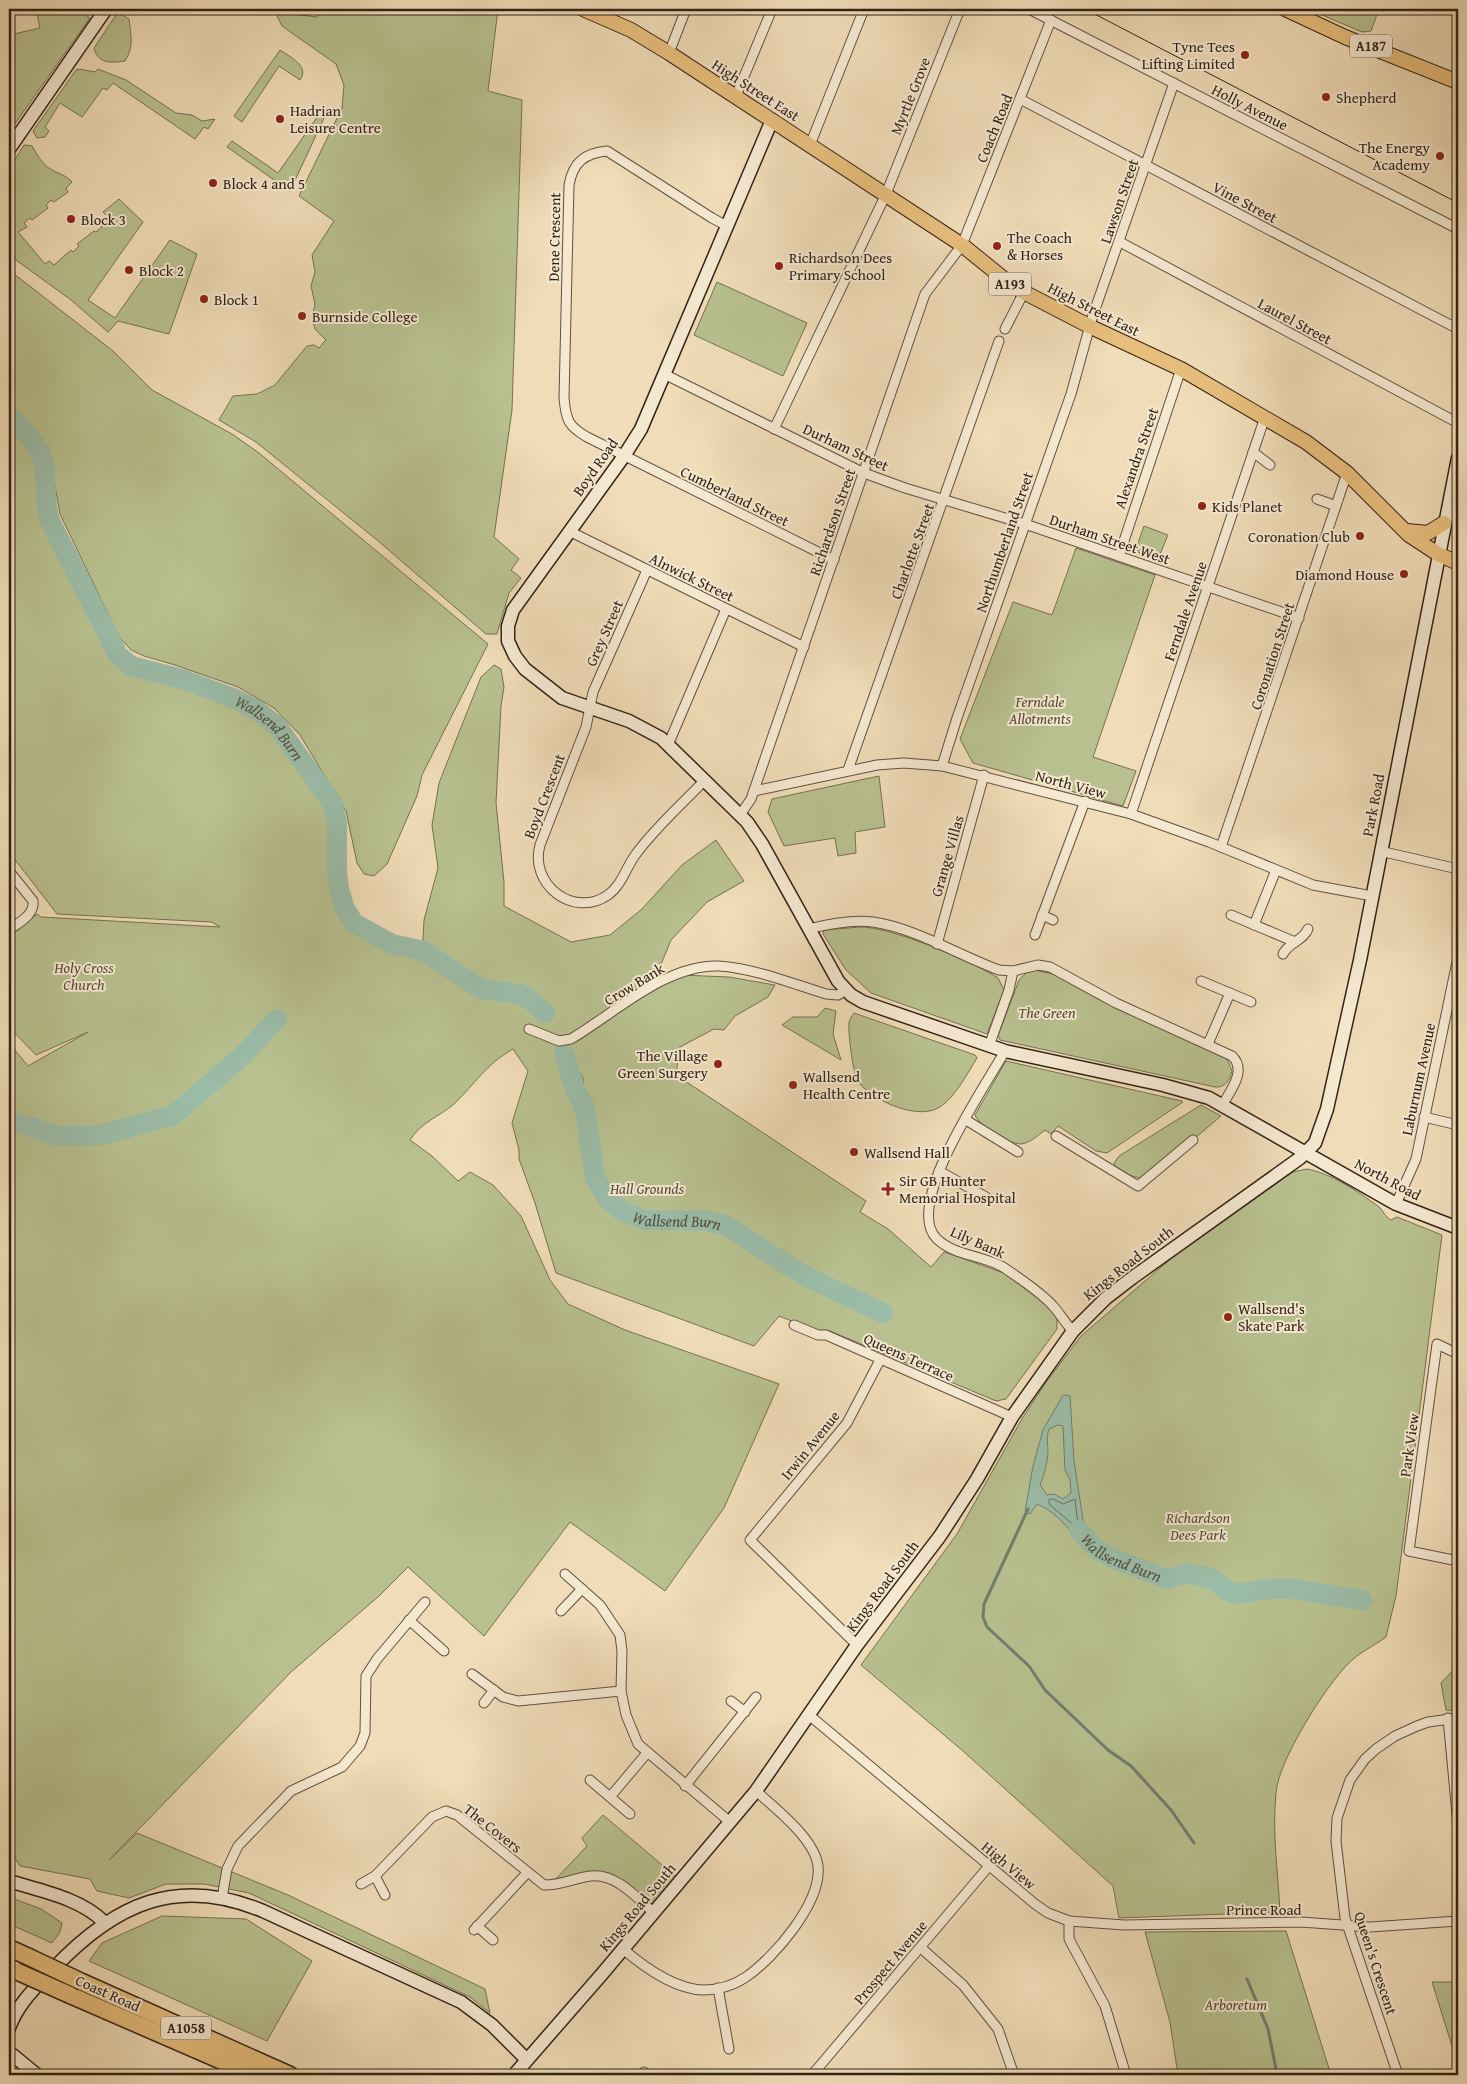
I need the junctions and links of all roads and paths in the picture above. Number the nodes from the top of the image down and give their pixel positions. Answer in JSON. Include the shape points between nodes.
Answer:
{"nodes":[{"id":1,"x":106,"y":9,"type":"edge"},
{"id":2,"x":583,"y":9,"type":"edge"},
{"id":3,"x":686,"y":9,"type":"edge"},
{"id":4,"x":772,"y":9,"type":"edge"},
{"id":5,"x":864,"y":9,"type":"edge"},
{"id":6,"x":960,"y":9,"type":"edge"},
{"id":7,"x":1029,"y":9,"type":"edge"},
{"id":8,"x":1285,"y":9,"type":"edge"},
{"id":9,"x":1051,"y":20,"type":"junction"},
{"id":10,"x":669,"y":52,"type":"junction"},
{"id":11,"x":1458,"y":82,"type":"edge"},
{"id":12,"x":1174,"y":83,"type":"junction"},
{"id":13,"x":736,"y":96,"type":"junction"},
{"id":14,"x":1020,"y":99,"type":"junction"},
{"id":15,"x":772,"y":120,"type":"junction"},
{"id":16,"x":810,"y":145,"type":"junction"},
{"id":17,"x":9,"y":149,"type":"edge"},
{"id":18,"x":1146,"y":165,"type":"junction"},
{"id":19,"x":886,"y":194,"type":"junction"},
{"id":20,"x":727,"y":226,"type":"junction"},
{"id":21,"x":1458,"y":229,"type":"edge"},
{"id":22,"x":1120,"y":242,"type":"junction"},
{"id":23,"x":962,"y":245,"type":"junction"},
{"id":24,"x":1024,"y":292,"type":"junction"},
{"id":25,"x":1090,"y":327,"type":"junction"},
{"id":26,"x":1006,"y":329,"type":"dead end"},
{"id":27,"x":1458,"y":329,"type":"edge"},
{"id":28,"x":999,"y":341,"type":"dead end"},
{"id":29,"x":1181,"y":369,"type":"junction"},
{"id":30,"x":664,"y":374,"type":"junction"},
{"id":31,"x":1265,"y":417,"type":"junction"},
{"id":32,"x":1458,"y":423,"type":"edge"},
{"id":33,"x":774,"y":428,"type":"junction"},
{"id":34,"x":1253,"y":452,"type":"junction"},
{"id":35,"x":624,"y":456,"type":"junction"},
{"id":36,"x":1458,"y":458,"type":"edge"},
{"id":37,"x":1270,"y":464,"type":"dead end"},
{"id":38,"x":864,"y":473,"type":"junction"},
{"id":39,"x":1347,"y":473,"type":"junction"},
{"id":40,"x":1317,"y":499,"type":"dead end"},
{"id":41,"x":945,"y":500,"type":"junction"},
{"id":42,"x":1336,"y":506,"type":"junction"},
{"id":43,"x":1444,"y":523,"type":"junction"},
{"id":44,"x":1025,"y":524,"type":"junction"},
{"id":45,"x":1404,"y":530,"type":"junction"},
{"id":46,"x":569,"y":531,"type":"junction"},
{"id":47,"x":1438,"y":554,"type":"junction"},
{"id":48,"x":1119,"y":556,"type":"junction"},
{"id":49,"x":834,"y":560,"type":"junction"},
{"id":50,"x":1458,"y":563,"type":"edge"},
{"id":51,"x":647,"y":570,"type":"junction"},
{"id":52,"x":1208,"y":586,"type":"junction"},
{"id":53,"x":726,"y":609,"type":"junction"},
{"id":54,"x":1299,"y":618,"type":"junction"},
{"id":55,"x":804,"y":647,"type":"junction"},
{"id":56,"x":590,"y":709,"type":"junction"},
{"id":57,"x":668,"y":744,"type":"junction"},
{"id":58,"x":942,"y":766,"type":"junction"},
{"id":59,"x":848,"y":770,"type":"junction"},
{"id":60,"x":984,"y":775,"type":"junction"},
{"id":61,"x":704,"y":781,"type":"junction"},
{"id":62,"x":754,"y":791,"type":"junction"},
{"id":63,"x":1085,"y":801,"type":"junction"},
{"id":64,"x":1131,"y":814,"type":"junction"},
{"id":65,"x":740,"y":815,"type":"junction"},
{"id":66,"x":1221,"y":847,"type":"junction"},
{"id":67,"x":1380,"y":852,"type":"junction"},
{"id":68,"x":1458,"y":869,"type":"edge"},
{"id":69,"x":1276,"y":870,"type":"junction"},
{"id":70,"x":9,"y":871,"type":"edge"},
{"id":71,"x":1372,"y":896,"type":"junction"},
{"id":72,"x":1042,"y":915,"type":"junction"},
{"id":73,"x":1231,"y":915,"type":"dead end"},
{"id":74,"x":1053,"y":920,"type":"dead end"},
{"id":75,"x":1254,"y":925,"type":"junction"},
{"id":76,"x":808,"y":929,"type":"junction"},
{"id":77,"x":1308,"y":929,"type":"dead end"},
{"id":78,"x":9,"y":930,"type":"edge"},
{"id":79,"x":1035,"y":935,"type":"dead end"},
{"id":80,"x":1295,"y":942,"type":"junction"},
{"id":81,"x":937,"y":944,"type":"junction"},
{"id":82,"x":1283,"y":954,"type":"dead end"},
{"id":83,"x":1458,"y":956,"type":"edge"},
{"id":84,"x":1013,"y":971,"type":"junction"},
{"id":85,"x":1201,"y":981,"type":"dead end"},
{"id":86,"x":846,"y":990,"type":"junction"},
{"id":87,"x":1230,"y":993,"type":"junction"},
{"id":88,"x":1251,"y":1002,"type":"dead end"},
{"id":89,"x":529,"y":1029,"type":"dead end"},
{"id":90,"x":1208,"y":1044,"type":"junction"},
{"id":91,"x":989,"y":1046,"type":"junction"},
{"id":92,"x":1005,"y":1051,"type":"junction"},
{"id":93,"x":1223,"y":1104,"type":"junction"},
{"id":94,"x":1424,"y":1117,"type":"junction"},
{"id":95,"x":966,"y":1120,"type":"junction"},
{"id":96,"x":1458,"y":1125,"type":"edge"},
{"id":97,"x":1056,"y":1136,"type":"dead end"},
{"id":98,"x":1193,"y":1140,"type":"dead end"},
{"id":99,"x":1018,"y":1152,"type":"dead end"},
{"id":100,"x":1306,"y":1153,"type":"junction"},
{"id":101,"x":939,"y":1170,"type":"junction"},
{"id":102,"x":986,"y":1196,"type":"dead end"},
{"id":103,"x":1396,"y":1204,"type":"junction"},
{"id":104,"x":1458,"y":1228,"type":"edge"},
{"id":105,"x":794,"y":1326,"type":"dead end"},
{"id":106,"x":1073,"y":1330,"type":"junction"},
{"id":107,"x":1458,"y":1354,"type":"edge"},
{"id":108,"x":880,"y":1360,"type":"junction"},
{"id":109,"x":1012,"y":1417,"type":"junction"},
{"id":110,"x":1458,"y":1561,"type":"edge"},
{"id":111,"x":565,"y":1574,"type":"dead end"},
{"id":112,"x":582,"y":1589,"type":"junction"},
{"id":113,"x":425,"y":1602,"type":"dead end"},
{"id":114,"x":561,"y":1612,"type":"dead end"},
{"id":115,"x":409,"y":1620,"type":"junction"},
{"id":116,"x":857,"y":1645,"type":"junction"},
{"id":117,"x":444,"y":1651,"type":"dead end"},
{"id":118,"x":472,"y":1674,"type":"dead end"},
{"id":119,"x":494,"y":1690,"type":"junction"},
{"id":120,"x":621,"y":1691,"type":"junction"},
{"id":121,"x":756,"y":1697,"type":"dead end"},
{"id":122,"x":731,"y":1701,"type":"dead end"},
{"id":123,"x":484,"y":1704,"type":"dead end"},
{"id":124,"x":745,"y":1712,"type":"junction"},
{"id":125,"x":809,"y":1716,"type":"junction"},
{"id":126,"x":1448,"y":1718,"type":"junction"},
{"id":127,"x":1458,"y":1718,"type":"edge"},
{"id":128,"x":647,"y":1753,"type":"junction"},
{"id":129,"x":590,"y":1780,"type":"dead end"},
{"id":130,"x":685,"y":1786,"type":"junction"},
{"id":131,"x":756,"y":1791,"type":"junction"},
{"id":132,"x":610,"y":1797,"type":"junction"},
{"id":133,"x":630,"y":1814,"type":"dead end"},
{"id":134,"x":730,"y":1822,"type":"junction"},
{"id":135,"x":1458,"y":1825,"type":"edge"},
{"id":136,"x":989,"y":1866,"type":"junction"},
{"id":137,"x":527,"y":1873,"type":"junction"},
{"id":138,"x":375,"y":1876,"type":"junction"},
{"id":139,"x":9,"y":1881,"type":"edge"},
{"id":140,"x":361,"y":1884,"type":"dead end"},
{"id":141,"x":385,"y":1895,"type":"dead end"},
{"id":142,"x":222,"y":1898,"type":"junction"},
{"id":143,"x":654,"y":1913,"type":"junction"},
{"id":144,"x":1458,"y":1920,"type":"edge"},
{"id":145,"x":1069,"y":1921,"type":"junction"},
{"id":146,"x":104,"y":1922,"type":"junction"},
{"id":147,"x":1348,"y":1926,"type":"junction"},
{"id":148,"x":493,"y":1940,"type":"dead end"},
{"id":149,"x":9,"y":1948,"type":"edge"},
{"id":150,"x":921,"y":1948,"type":"junction"},
{"id":151,"x":623,"y":1949,"type":"junction"},
{"id":152,"x":12,"y":1970,"type":"edge"},
{"id":153,"x":718,"y":1988,"type":"junction"},
{"id":154,"x":14,"y":2006,"type":"edge"},
{"id":155,"x":9,"y":2028,"type":"edge"},
{"id":156,"x":729,"y":2049,"type":"dead end"},
{"id":157,"x":9,"y":2052,"type":"edge"},
{"id":158,"x":526,"y":2059,"type":"junction"},
{"id":159,"x":37,"y":2075,"type":"edge"},
{"id":160,"x":254,"y":2075,"type":"edge"},
{"id":161,"x":290,"y":2075,"type":"edge"},
{"id":162,"x":514,"y":2075,"type":"edge"},
{"id":163,"x":812,"y":2075,"type":"edge"},
{"id":164,"x":1014,"y":2075,"type":"edge"},
{"id":165,"x":1126,"y":2075,"type":"edge"},
{"id":166,"x":1398,"y":2075,"type":"edge"}],
"edges":[{"from":1,"to":17,"type":"street"},
{"from":2,"to":10,"type":"main road","name":"High Street East","number":"A193","via":[[631,30]]},
{"from":3,"to":10,"type":"street"},
{"from":4,"to":13,"type":"street"},
{"from":5,"to":16,"type":"street"},
{"from":6,"to":19,"type":"street","name":"Myrtle Grove"},
{"from":7,"to":9,"type":"street","name":"Holly Avenue"},
{"from":8,"to":11,"type":"main road","number":"A187"},
{"from":9,"to":12,"type":"street","name":"Holly Avenue"},
{"from":9,"to":14,"type":"street","name":"Coach Road"},
{"from":10,"to":13,"type":"main road","name":"High Street East","number":"A193"},
{"from":12,"to":18,"type":"street","name":"Lawson Street"},
{"from":12,"to":21,"type":"street","name":"Holly Avenue"},
{"from":13,"to":15,"type":"main road","name":"High Street East","number":"A193"},
{"from":14,"to":18,"type":"street","name":"Vine Street"},
{"from":14,"to":23,"type":"street","name":"Coach Road"},
{"from":15,"to":16,"type":"main road","name":"High Street East","number":"A193"},
{"from":15,"to":20,"type":"street","name":"Boyd Road"},
{"from":16,"to":19,"type":"main road","name":"High Street East","number":"A193"},
{"from":18,"to":22,"type":"street","name":"Lawson Street"},
{"from":18,"to":27,"type":"street","name":"Vine Street"},
{"from":19,"to":23,"type":"main road","name":"High Street East","number":"A193"},
{"from":19,"to":33,"type":"street","name":"Myrtle Grove"},
{"from":20,"to":30,"type":"street","name":"Boyd Road"},
{"from":20,"to":35,"type":"street","name":"Dene Crescent","via":[[607,150],[586,155],[571,173],[565,416],[572,428]]},
{"from":22,"to":25,"type":"street","name":"Lawson Street"},
{"from":22,"to":32,"type":"street","name":"Laurel Street"},
{"from":23,"to":24,"type":"main road","name":"High Street East","number":"A193"},
{"from":23,"to":38,"type":"street","name":"Richardson Street","via":[[929,288]]},
{"from":24,"to":25,"type":"main road","name":"High Street East","number":"A193"},
{"from":24,"to":26,"type":"street"},
{"from":25,"to":29,"type":"main road","name":"High Street East","number":"A193"},
{"from":25,"to":44,"type":"street","name":"Northumberland Street","via":[[1071,394]]},
{"from":28,"to":41,"type":"street","name":"Charlotte Street"},
{"from":29,"to":31,"type":"main road","name":"High Street East","number":"A193"},
{"from":29,"to":48,"type":"street","name":"Alexandra Street"},
{"from":30,"to":33,"type":"street","name":"Durham Street"},
{"from":30,"to":35,"type":"street","name":"Boyd Road","via":[[641,428]]},
{"from":31,"to":34,"type":"street","name":"Ferndale Avenue"},
{"from":31,"to":39,"type":"main road","name":"High Street East","number":"A193"},
{"from":33,"to":38,"type":"street","name":"Durham Street"},
{"from":34,"to":37,"type":"street"},
{"from":34,"to":52,"type":"street","name":"Ferndale Avenue"},
{"from":35,"to":46,"type":"street","name":"Boyd Road"},
{"from":35,"to":49,"type":"street","name":"Cumberland Street"},
{"from":36,"to":43,"type":"street","name":"Park Road"},
{"from":38,"to":41,"type":"street","name":"Durham Street"},
{"from":38,"to":49,"type":"street","name":"Richardson Street"},
{"from":39,"to":42,"type":"street","name":"Coronation Street"},
{"from":39,"to":45,"type":"main road","name":"High Street East","number":"A193"},
{"from":40,"to":42,"type":"street"},
{"from":41,"to":44,"type":"street","name":"Durham Street"},
{"from":41,"to":59,"type":"street","name":"Charlotte Street"},
{"from":42,"to":54,"type":"street","name":"Coronation Street"},
{"from":43,"to":45,"type":"main road","via":[[1428,533]]},
{"from":43,"to":47,"type":"street","name":"Park Road"},
{"from":44,"to":48,"type":"street","name":"Durham Street West"},
{"from":44,"to":58,"type":"street","name":"Northumberland Street"},
{"from":45,"to":47,"type":"main road","name":"High Street East","number":"A193"},
{"from":46,"to":51,"type":"street","name":"Alnwick Street"},
{"from":46,"to":56,"type":"street","name":"Boyd Road","via":[[517,601],[508,626],[508,640],[520,663],[533,676],[562,698]]},
{"from":47,"to":50,"type":"main road","name":"High Street East","number":"A193"},
{"from":47,"to":67,"type":"street","name":"Park Road"},
{"from":48,"to":52,"type":"street","name":"Durham Street West"},
{"from":49,"to":55,"type":"street","name":"Richardson Street"},
{"from":51,"to":53,"type":"street","name":"Alnwick Street"},
{"from":51,"to":56,"type":"street","name":"Grey Street","via":[[593,692]]},
{"from":52,"to":54,"type":"street","name":"Durham Street West"},
{"from":52,"to":64,"type":"street","name":"Ferndale Avenue"},
{"from":53,"to":55,"type":"street","name":"Alnwick Street"},
{"from":53,"to":57,"type":"street"},
{"from":54,"to":66,"type":"street","name":"Coronation Street"},
{"from":55,"to":62,"type":"street","name":"Richardson Street"},
{"from":56,"to":57,"type":"street","name":"Boyd Road","via":[[629,721]]},
{"from":56,"to":61,"type":"street","name":"Boyd Crescent","via":[[538,851],[539,871],[557,895],[585,903],[600,900],[612,892],[635,854]]},
{"from":57,"to":61,"type":"street","name":"Boyd Road"},
{"from":58,"to":59,"type":"street","name":"North View","via":[[904,763]]},
{"from":58,"to":60,"type":"street","name":"North View"},
{"from":59,"to":62,"type":"street","name":"North View"},
{"from":60,"to":63,"type":"street","name":"North View"},
{"from":60,"to":81,"type":"street","name":"Grange Villas"},
{"from":61,"to":65,"type":"street","name":"Boyd Road"},
{"from":62,"to":65,"type":"street","name":"Richardson Street"},
{"from":63,"to":64,"type":"street","name":"North View"},
{"from":63,"to":72,"type":"street"},
{"from":64,"to":66,"type":"street","name":"North View"},
{"from":65,"to":76,"type":"street","name":"Boyd Road","via":[[762,844]]},
{"from":66,"to":69,"type":"street","name":"North View"},
{"from":67,"to":68,"type":"street"},
{"from":67,"to":71,"type":"street","name":"Park Road"},
{"from":69,"to":71,"type":"street","name":"North View","via":[[1313,885]]},
{"from":69,"to":75,"type":"street"},
{"from":70,"to":78,"type":"street","via":[[34,901],[30,913]]},
{"from":71,"to":100,"type":"street","name":"Park Road","via":[[1327,1109],[1319,1137]]},
{"from":72,"to":74,"type":"street"},
{"from":72,"to":79,"type":"street"},
{"from":73,"to":75,"type":"street"},
{"from":75,"to":80,"type":"street"},
{"from":76,"to":81,"type":"street","via":[[873,922]]},
{"from":76,"to":86,"type":"street"},
{"from":77,"to":80,"type":"street"},
{"from":80,"to":82,"type":"street"},
{"from":81,"to":84,"type":"street","via":[[999,970]]},
{"from":83,"to":94,"type":"street","name":"Laburnum Avenue"},
{"from":84,"to":90,"type":"street","via":[[1031,966],[1050,967],[1104,997]]},
{"from":84,"to":91,"type":"street"},
{"from":85,"to":87,"type":"street"},
{"from":86,"to":89,"type":"street","name":"Crow Bank","via":[[838,995],[826,994],[736,969],[707,966],[665,979],[571,1039],[559,1041]]},
{"from":86,"to":91,"type":"street","via":[[873,1007]]},
{"from":87,"to":88,"type":"street"},
{"from":87,"to":90,"type":"street"},
{"from":90,"to":93,"type":"street","via":[[1232,1056],[1239,1066]]},
{"from":91,"to":92,"type":"street"},
{"from":92,"to":93,"type":"street","via":[[1184,1089]]},
{"from":92,"to":95,"type":"street","name":"Lily Bank"},
{"from":93,"to":100,"type":"street","name":"North Road"},
{"from":94,"to":96,"type":"street"},
{"from":94,"to":103,"type":"street","name":"Laburnum Avenue","via":[[1416,1159]]},
{"from":95,"to":99,"type":"street"},
{"from":95,"to":101,"type":"street","name":"Lily Bank"},
{"from":97,"to":98,"type":"street","via":[[1138,1186]]},
{"from":100,"to":103,"type":"street","name":"North Road"},
{"from":100,"to":106,"type":"street","name":"Kings Road South","via":[[1132,1278]]},
{"from":101,"to":102,"type":"street"},
{"from":101,"to":106,"type":"street","name":"Lily Bank","via":[[927,1213],[933,1234],[950,1248],[1004,1268],[1050,1302]]},
{"from":103,"to":104,"type":"street","name":"North Road"},
{"from":105,"to":108,"type":"street","name":"Queens Terrace","via":[[826,1335]]},
{"from":106,"to":109,"type":"street","name":"Kings Road South"},
{"from":107,"to":110,"type":"street","name":"Park View","via":[[1437,1344],[1409,1551]]},
{"from":108,"to":109,"type":"street","name":"Queens Terrace"},
{"from":108,"to":116,"type":"street","name":"Irwin Avenue","via":[[847,1423],[750,1540]]},
{"from":109,"to":116,"type":"street","name":"Kings Road South","via":[[940,1536]]},
{"from":111,"to":112,"type":"street"},
{"from":112,"to":114,"type":"street"},
{"from":112,"to":120,"type":"street","via":[[600,1605],[620,1635]]},
{"from":113,"to":115,"type":"street"},
{"from":115,"to":117,"type":"street"},
{"from":115,"to":142,"type":"street","via":[[366,1676],[365,1733],[360,1746],[342,1767],[291,1791],[238,1846],[227,1869]]},
{"from":116,"to":125,"type":"street","name":"Kings Road South"},
{"from":118,"to":119,"type":"street"},
{"from":119,"to":120,"type":"street","via":[[503,1697],[518,1701]]},
{"from":119,"to":123,"type":"street"},
{"from":120,"to":128,"type":"street","via":[[626,1715],[638,1744]]},
{"from":121,"to":124,"type":"street"},
{"from":122,"to":124,"type":"street"},
{"from":124,"to":130,"type":"street"},
{"from":125,"to":131,"type":"street","name":"Kings Road South"},
{"from":125,"to":136,"type":"street","name":"High View"},
{"from":126,"to":127,"type":"street","name":"Queen's Crescent"},
{"from":126,"to":135,"type":"street"},
{"from":126,"to":147,"type":"street","name":"Queen's Crescent","via":[[1417,1726],[1385,1742],[1365,1759],[1350,1780],[1336,1829]]},
{"from":128,"to":130,"type":"street"},
{"from":128,"to":132,"type":"street"},
{"from":129,"to":132,"type":"street"},
{"from":130,"to":134,"type":"street"},
{"from":131,"to":134,"type":"street","name":"Kings Road South"},
{"from":131,"to":153,"type":"street","via":[[789,1821],[812,1850],[818,1865],[817,1880],[805,1913],[766,1960],[746,1977]]},
{"from":132,"to":133,"type":"street"},
{"from":134,"to":143,"type":"street","name":"Kings Road South"},
{"from":136,"to":145,"type":"street","name":"High View","via":[[1041,1909]]},
{"from":136,"to":150,"type":"street","name":"Prospect Avenue"},
{"from":137,"to":138,"type":"street","name":"The Covers","via":[[457,1815],[446,1811],[432,1816]]},
{"from":137,"to":143,"type":"street","name":"The Covers","via":[[544,1885],[565,1884],[591,1876],[605,1877],[620,1884]]},
{"from":137,"to":148,"type":"street","name":"The Covers","via":[[476,1928]]},
{"from":138,"to":140,"type":"street","name":"The Covers"},
{"from":138,"to":141,"type":"street"},
{"from":139,"to":146,"type":"street","via":[[77,1903]]},
{"from":142,"to":146,"type":"street","via":[[164,1898]]},
{"from":142,"to":158,"type":"street","via":[[263,1911],[461,2002]]},
{"from":143,"to":151,"type":"street","name":"Kings Road South"},
{"from":144,"to":147,"type":"street","name":"Prince Road"},
{"from":145,"to":147,"type":"street","name":"Prince Road","via":[[1124,1925],[1301,1922]]},
{"from":145,"to":165,"type":"street","via":[[1069,1939],[1105,2006]]},
{"from":146,"to":154,"type":"street"},
{"from":147,"to":166,"type":"street","name":"Queen's Crescent"},
{"from":149,"to":161,"type":"highway","name":"Coast Road","number":"A1058","bridge":true},
{"from":150,"to":163,"type":"street","name":"Prospect Avenue"},
{"from":150,"to":164,"type":"street","via":[[963,1985],[998,2029]]},
{"from":151,"to":153,"type":"street","via":[[654,1972],[688,1988]]},
{"from":151,"to":158,"type":"street","name":"Kings Road South"},
{"from":152,"to":160,"type":"highway","name":"Coast Road","number":"A1058","bridge":true},
{"from":153,"to":156,"type":"street"},
{"from":154,"to":155,"type":"street"},
{"from":157,"to":159,"type":"street"},
{"from":158,"to":162,"type":"street","name":"Kings Road South"}]}
